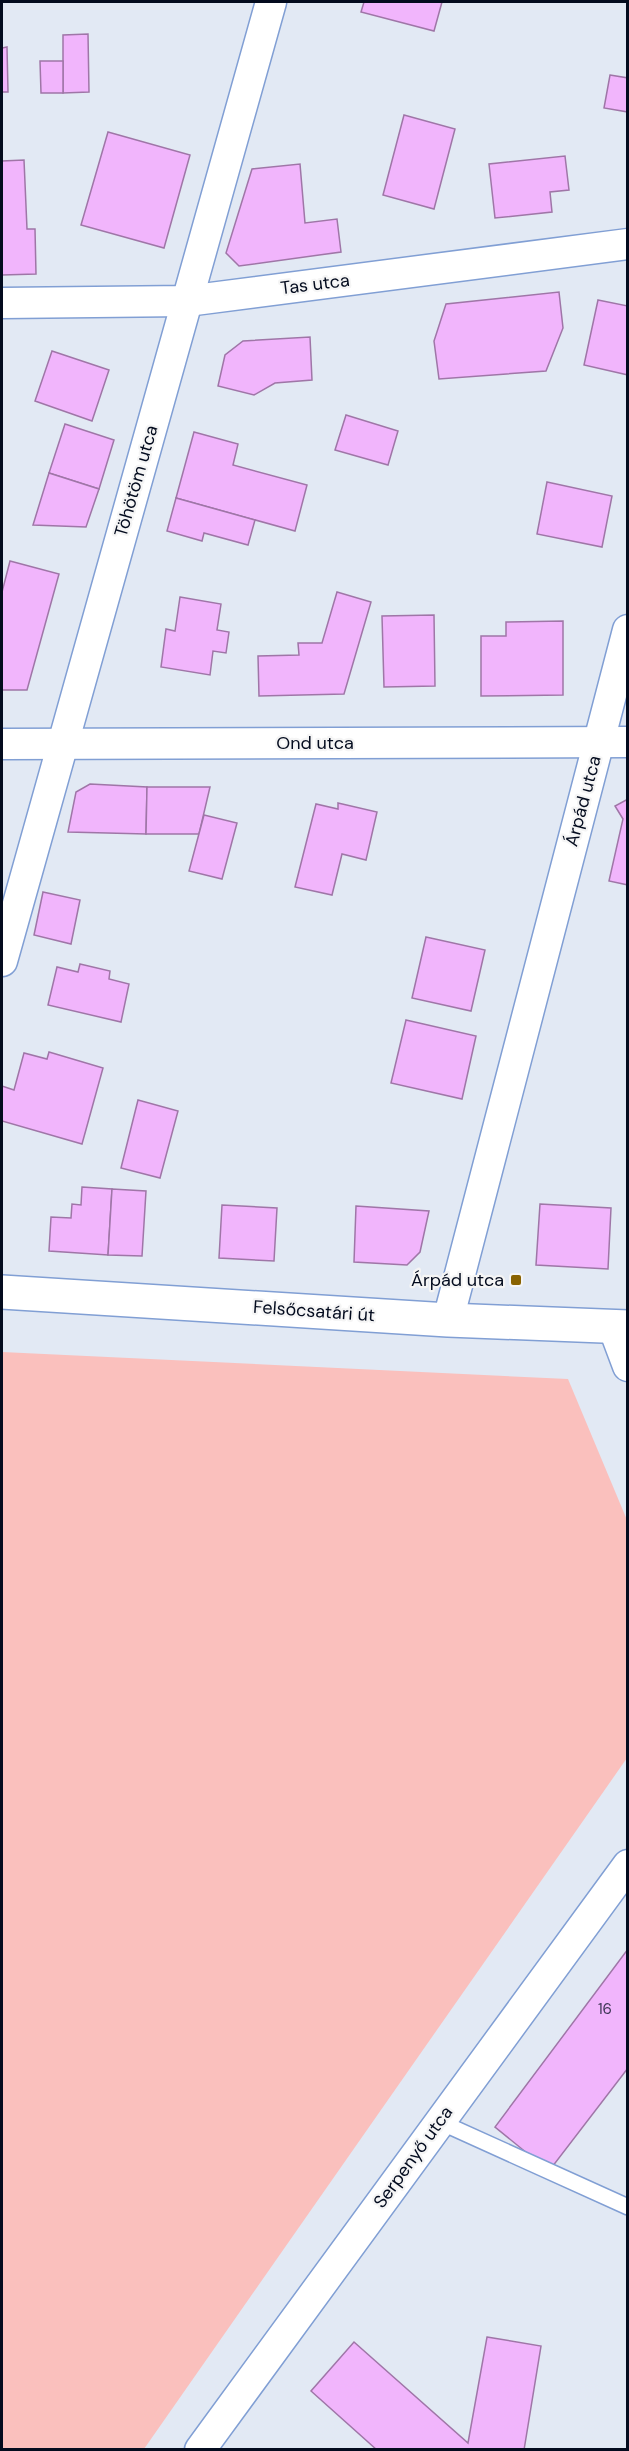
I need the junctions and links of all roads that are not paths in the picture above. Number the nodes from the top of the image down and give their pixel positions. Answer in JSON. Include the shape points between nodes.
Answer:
{"nodes":[{"id":1,"x":271,"y":2,"type":"edge"},
{"id":2,"x":627,"y":244,"type":"edge"},
{"id":3,"x":187,"y":301,"type":"junction"},
{"id":4,"x":2,"y":303,"type":"edge"},
{"id":5,"x":627,"y":630,"type":"edge"},
{"id":6,"x":613,"y":742,"type":"edge"},
{"id":7,"x":2,"y":744,"type":"edge"},
{"id":8,"x":62,"y":744,"type":"junction"},
{"id":9,"x":2,"y":961,"type":"edge"},
{"id":10,"x":2,"y":1292,"type":"edge"},
{"id":11,"x":448,"y":1320,"type":"junction"},
{"id":12,"x":620,"y":1326,"type":"edge"},
{"id":13,"x":627,"y":1366,"type":"edge"},
{"id":14,"x":627,"y":1865,"type":"edge"},
{"id":15,"x":438,"y":2121,"type":"junction"},
{"id":16,"x":627,"y":2207,"type":"edge"},
{"id":17,"x":200,"y":2450,"type":"edge"}],
"edges":[{"from":1,"to":3,"type":"street","name":"Töhötöm utca"},
{"from":2,"to":3,"type":"street","name":"Tas utca"},
{"from":3,"to":4,"type":"street","name":"Tas utca"},
{"from":3,"to":8,"type":"street","name":"Töhötöm utca"},
{"from":5,"to":6,"type":"street","name":"Árpád utca"},
{"from":6,"to":8,"type":"street","name":"Ond utca"},
{"from":6,"to":11,"type":"street","name":"Árpád utca"},
{"from":7,"to":8,"type":"street","name":"Ond utca"},
{"from":8,"to":9,"type":"street","name":"Töhötöm utca"},
{"from":10,"to":11,"type":"street","name":"Felsőcsatári út"},
{"from":11,"to":12,"type":"street","name":"Felsőcsatári út"},
{"from":12,"to":13,"type":"street"},
{"from":14,"to":15,"type":"street","name":"Serpenyő utca"},
{"from":15,"to":16,"type":"lane"},
{"from":15,"to":17,"type":"street","name":"Serpenyő utca"}]}
